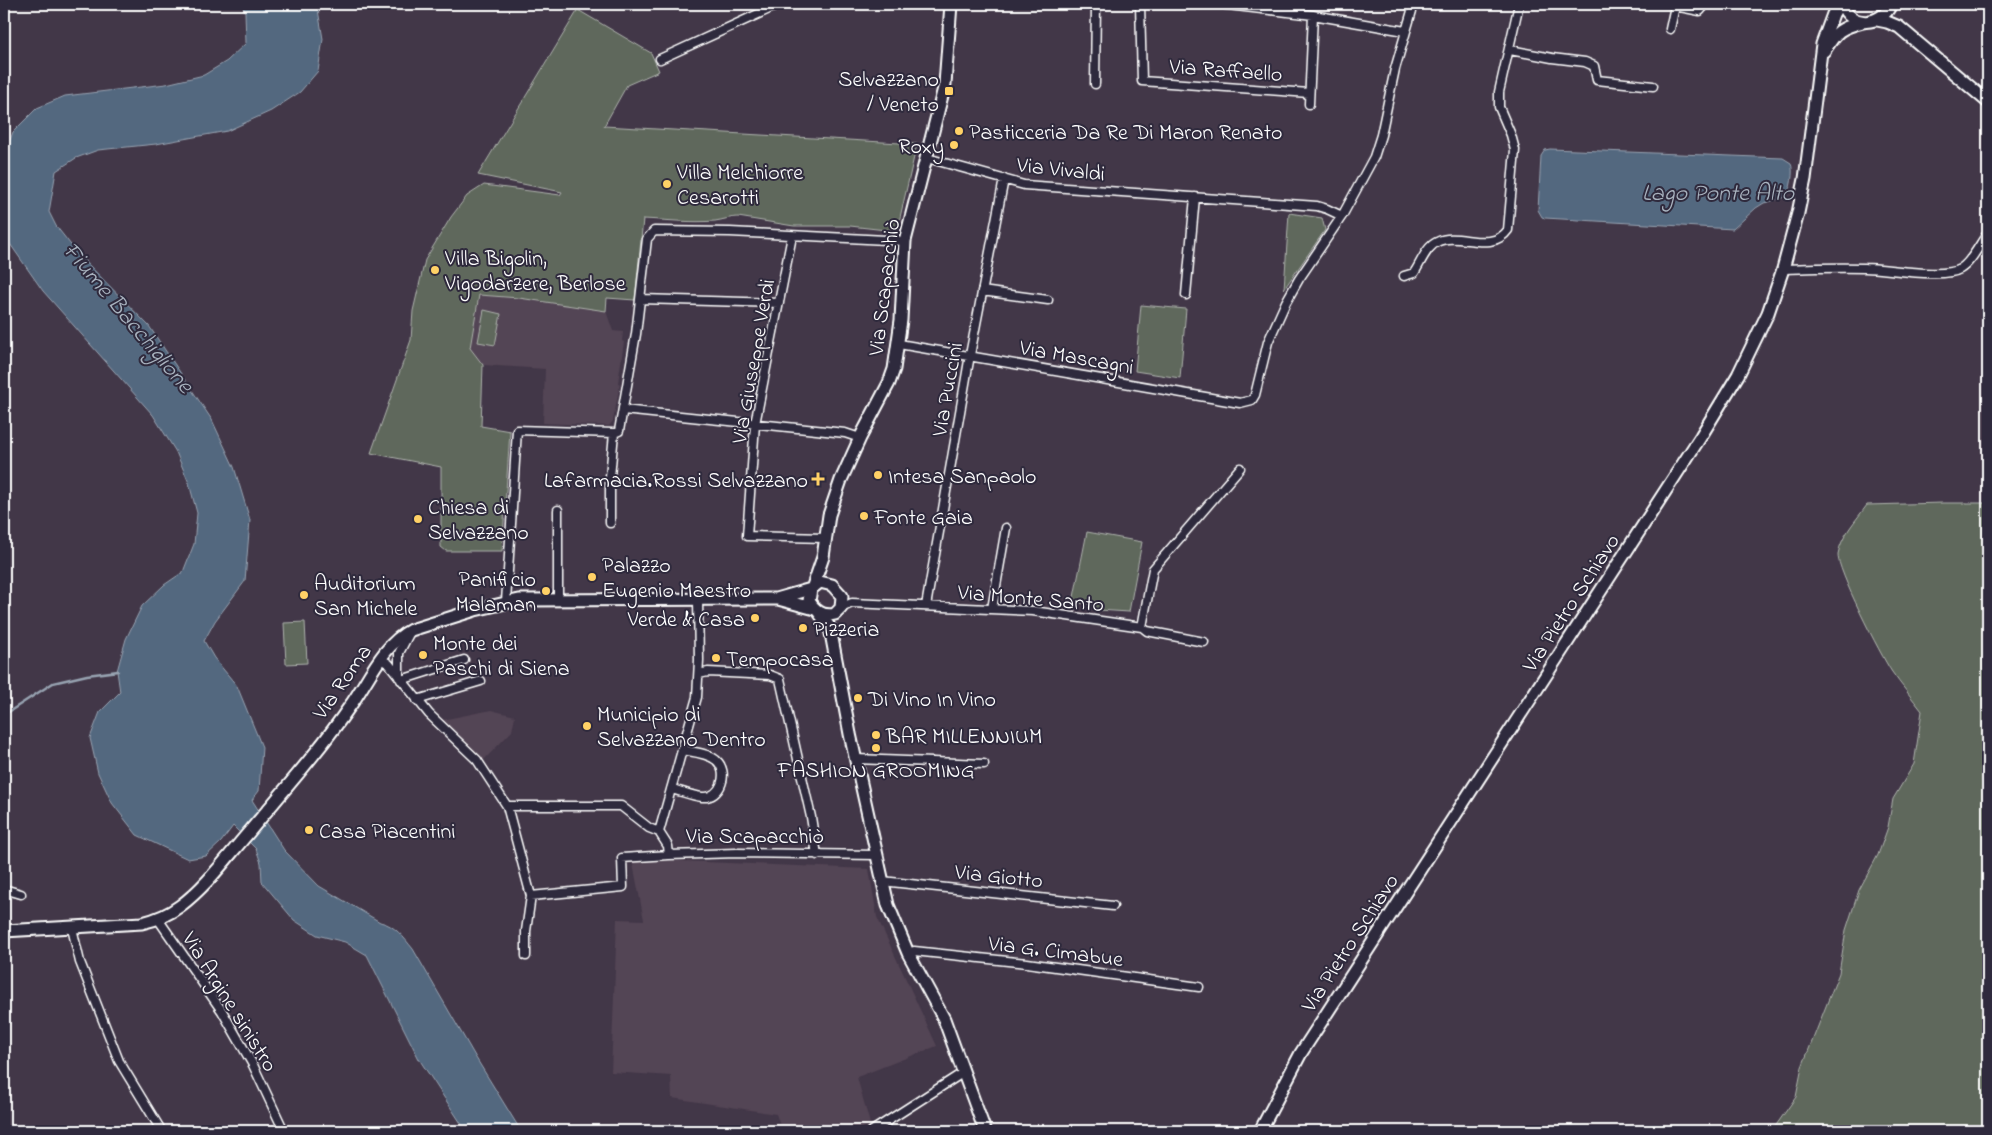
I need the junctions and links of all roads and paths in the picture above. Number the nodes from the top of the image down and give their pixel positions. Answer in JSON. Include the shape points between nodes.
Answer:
{"nodes":[{"id":1,"x":780,"y":4,"type":"edge"},
{"id":2,"x":1096,"y":4,"type":"edge"},
{"id":3,"x":1140,"y":4,"type":"edge"},
{"id":4,"x":1219,"y":4,"type":"edge"},
{"id":5,"x":1414,"y":4,"type":"edge"},
{"id":6,"x":1519,"y":4,"type":"edge"},
{"id":7,"x":1706,"y":4,"type":"edge"},
{"id":8,"x":1840,"y":4,"type":"edge"},
{"id":9,"x":1892,"y":4,"type":"edge"},
{"id":10,"x":949,"y":7,"type":"edge"},
{"id":11,"x":1313,"y":15,"type":"junction"},
{"id":12,"x":1877,"y":20,"type":"junction"},
{"id":13,"x":1863,"y":22,"type":"junction"},
{"id":14,"x":1899,"y":27,"type":"junction"},
{"id":15,"x":1670,"y":29,"type":"dead end"},
{"id":16,"x":1405,"y":31,"type":"junction"},
{"id":17,"x":1510,"y":50,"type":"junction"},
{"id":18,"x":1820,"y":57,"type":"junction"},
{"id":19,"x":660,"y":59,"type":"dead end"},
{"id":20,"x":1095,"y":84,"type":"dead end"},
{"id":21,"x":1652,"y":86,"type":"dead end"},
{"id":22,"x":1308,"y":93,"type":"junction"},
{"id":23,"x":1988,"y":102,"type":"edge"},
{"id":24,"x":1309,"y":104,"type":"dead end"},
{"id":25,"x":927,"y":158,"type":"junction"},
{"id":26,"x":1004,"y":179,"type":"junction"},
{"id":27,"x":1195,"y":197,"type":"junction"},
{"id":28,"x":1342,"y":216,"type":"junction"},
{"id":29,"x":1988,"y":232,"type":"edge"},
{"id":30,"x":792,"y":236,"type":"junction"},
{"id":31,"x":906,"y":241,"type":"junction"},
{"id":32,"x":1784,"y":269,"type":"junction"},
{"id":33,"x":1404,"y":276,"type":"dead end"},
{"id":34,"x":982,"y":291,"type":"junction"},
{"id":35,"x":1186,"y":296,"type":"dead end"},
{"id":36,"x":640,"y":299,"type":"junction"},
{"id":37,"x":1048,"y":300,"type":"dead end"},
{"id":38,"x":779,"y":303,"type":"junction"},
{"id":39,"x":899,"y":344,"type":"junction"},
{"id":40,"x":970,"y":355,"type":"junction"},
{"id":41,"x":623,"y":410,"type":"junction"},
{"id":42,"x":755,"y":424,"type":"junction"},
{"id":43,"x":614,"y":433,"type":"junction"},
{"id":44,"x":860,"y":438,"type":"junction"},
{"id":45,"x":1240,"y":468,"type":"dead end"},
{"id":46,"x":558,"y":510,"type":"dead end"},
{"id":47,"x":610,"y":523,"type":"dead end"},
{"id":48,"x":1006,"y":528,"type":"dead end"},
{"id":49,"x":824,"y":538,"type":"junction"},
{"id":50,"x":823,"y":557,"type":"junction"},
{"id":51,"x":832,"y":585,"type":"junction"},
{"id":52,"x":812,"y":587,"type":"junction"},
{"id":53,"x":842,"y":596,"type":"junction"},
{"id":54,"x":776,"y":598,"type":"junction"},
{"id":55,"x":558,"y":600,"type":"junction"},
{"id":56,"x":698,"y":600,"type":"junction"},
{"id":57,"x":506,"y":602,"type":"junction"},
{"id":58,"x":852,"y":603,"type":"junction"},
{"id":59,"x":926,"y":606,"type":"junction"},
{"id":60,"x":992,"y":609,"type":"junction"},
{"id":61,"x":817,"y":610,"type":"junction"},
{"id":62,"x":840,"y":610,"type":"junction"},
{"id":63,"x":830,"y":627,"type":"junction"},
{"id":64,"x":1142,"y":627,"type":"junction"},
{"id":65,"x":411,"y":630,"type":"junction"},
{"id":66,"x":1204,"y":642,"type":"dead end"},
{"id":67,"x":390,"y":646,"type":"junction"},
{"id":68,"x":381,"y":658,"type":"junction"},
{"id":69,"x":464,"y":660,"type":"dead end"},
{"id":70,"x":398,"y":663,"type":"junction"},
{"id":71,"x":699,"y":674,"type":"junction"},
{"id":72,"x":400,"y":678,"type":"junction"},
{"id":73,"x":481,"y":681,"type":"dead end"},
{"id":74,"x":417,"y":700,"type":"junction"},
{"id":75,"x":682,"y":750,"type":"junction"},
{"id":76,"x":856,"y":759,"type":"junction"},
{"id":77,"x":984,"y":764,"type":"dead end"},
{"id":78,"x":671,"y":789,"type":"junction"},
{"id":79,"x":507,"y":806,"type":"junction"},
{"id":80,"x":659,"y":832,"type":"junction"},
{"id":81,"x":669,"y":854,"type":"junction"},
{"id":82,"x":817,"y":855,"type":"junction"},
{"id":83,"x":876,"y":855,"type":"junction"},
{"id":84,"x":882,"y":881,"type":"junction"},
{"id":85,"x":4,"y":889,"type":"edge"},
{"id":86,"x":21,"y":894,"type":"dead end"},
{"id":87,"x":530,"y":896,"type":"junction"},
{"id":88,"x":1113,"y":906,"type":"dead end"},
{"id":89,"x":162,"y":916,"type":"junction"},
{"id":90,"x":72,"y":928,"type":"junction"},
{"id":91,"x":4,"y":931,"type":"edge"},
{"id":92,"x":908,"y":953,"type":"junction"},
{"id":93,"x":526,"y":956,"type":"dead end"},
{"id":94,"x":1199,"y":987,"type":"dead end"},
{"id":95,"x":964,"y":1072,"type":"junction"},
{"id":96,"x":161,"y":1130,"type":"edge"},
{"id":97,"x":284,"y":1131,"type":"edge"},
{"id":98,"x":872,"y":1131,"type":"edge"},
{"id":99,"x":985,"y":1131,"type":"edge"},
{"id":100,"x":1260,"y":1131,"type":"edge"}],
"edges":[{"from":1,"to":19,"type":"street"},
{"from":2,"to":20,"type":"street"},
{"from":3,"to":22,"type":"street","name":"Via Raffaello","via":[[1142,81]]},
{"from":4,"to":11,"type":"street"},
{"from":5,"to":16,"type":"street"},
{"from":6,"to":17,"type":"street"},
{"from":7,"to":15,"type":"street","via":[[1700,11],[1675,6]]},
{"from":8,"to":13,"type":"street","via":[[1848,15]]},
{"from":8,"to":18,"type":"street","name":"Via Pietro Schiavo","via":[[1833,14]]},
{"from":9,"to":12,"type":"street"},
{"from":9,"to":14,"type":"street"},
{"from":10,"to":25,"type":"street","name":"Via Scapacchiò","via":[[945,84]]},
{"from":11,"to":16,"type":"street"},
{"from":11,"to":22,"type":"street","name":"Via Raffaello"},
{"from":12,"to":13,"type":"street","name":"Via Pietro Schiavo"},
{"from":12,"to":14,"type":"street"},
{"from":13,"to":18,"type":"street","name":"Via Pietro Schiavo","via":[[1839,30]]},
{"from":14,"to":23,"type":"street"},
{"from":16,"to":28,"type":"street","via":[[1382,135],[1374,158]]},
{"from":17,"to":21,"type":"street","via":[[1585,62],[1594,66],[1597,80]]},
{"from":17,"to":33,"type":"street","via":[[1504,67],[1499,107],[1515,150],[1508,230],[1504,236],[1485,241],[1438,241],[1431,246],[1414,273]]},
{"from":18,"to":32,"type":"street","name":"Via Pietro Schiavo","via":[[1804,179]]},
{"from":22,"to":24,"type":"street","name":"Via Raffaello"},
{"from":25,"to":26,"type":"street","name":"Via Vivaldi"},
{"from":25,"to":31,"type":"street","name":"Via Scapacchiò"},
{"from":26,"to":27,"type":"street","name":"Via Vivaldi","via":[[1024,185]]},
{"from":26,"to":34,"type":"street","name":"Via Puccini"},
{"from":27,"to":28,"type":"street","name":"Via Vivaldi","via":[[1318,206]]},
{"from":27,"to":35,"type":"street"},
{"from":28,"to":40,"type":"street","name":"Via Mascagni","via":[[1286,302],[1268,342],[1255,395],[1249,401],[1240,403]]},
{"from":29,"to":32,"type":"street","via":[[1966,264],[1952,272]]},
{"from":30,"to":31,"type":"street"},
{"from":30,"to":36,"type":"street","via":[[654,231],[647,239]]},
{"from":30,"to":38,"type":"street","name":"Via Giuseppe Verdi"},
{"from":31,"to":39,"type":"street","name":"Via Scapacchiò"},
{"from":32,"to":100,"type":"street","name":"Via Pietro Schiavo","via":[[1768,313],[1738,375],[1701,436],[1306,1046]]},
{"from":34,"to":37,"type":"street"},
{"from":34,"to":40,"type":"street","name":"Via Puccini"},
{"from":36,"to":38,"type":"street"},
{"from":36,"to":41,"type":"street"},
{"from":38,"to":42,"type":"street","name":"Via Giuseppe Verdi"},
{"from":39,"to":40,"type":"street","name":"Via Mascagni"},
{"from":39,"to":44,"type":"street","name":"Via Scapacchiò","via":[[889,383]]},
{"from":40,"to":59,"type":"street","name":"Via Puccini"},
{"from":41,"to":42,"type":"street"},
{"from":41,"to":43,"type":"street","via":[[619,431]]},
{"from":42,"to":44,"type":"street","via":[[845,433]]},
{"from":42,"to":49,"type":"street","name":"Via Giuseppe Verdi","via":[[747,536]]},
{"from":43,"to":47,"type":"street"},
{"from":43,"to":57,"type":"street","via":[[517,430]]},
{"from":44,"to":49,"type":"street","name":"Via Scapacchiò","via":[[841,480]]},
{"from":45,"to":64,"type":"street","via":[[1153,569]]},
{"from":46,"to":55,"type":"street"},
{"from":48,"to":60,"type":"street"},
{"from":49,"to":50,"type":"street","name":"Via Scapacchiò"},
{"from":50,"to":51,"type":"street","name":"Via Scapacchiò"},
{"from":50,"to":52,"type":"street","name":"Via Scapacchiò"},
{"from":51,"to":52,"type":"street","via":[[820,582]]},
{"from":51,"to":53,"type":"street"},
{"from":52,"to":54,"type":"street","name":"Via Roma"},
{"from":52,"to":61,"type":"street","via":[[809,601]]},
{"from":53,"to":58,"type":"street"},
{"from":53,"to":62,"type":"street"},
{"from":54,"to":56,"type":"street","name":"Via Roma"},
{"from":54,"to":61,"type":"street","name":"Via Roma"},
{"from":55,"to":56,"type":"street","name":"Via Roma"},
{"from":55,"to":57,"type":"street","name":"Via Roma"},
{"from":56,"to":71,"type":"street"},
{"from":57,"to":65,"type":"street","name":"Via Roma"},
{"from":58,"to":59,"type":"street","name":"Via Monte Santo"},
{"from":58,"to":62,"type":"street","name":"Via Monte Santo"},
{"from":59,"to":60,"type":"street","name":"Via Monte Santo"},
{"from":60,"to":64,"type":"street","name":"Via Monte Santo","via":[[1033,611]]},
{"from":61,"to":62,"type":"street","via":[[827,615]]},
{"from":61,"to":63,"type":"street"},
{"from":62,"to":63,"type":"street"},
{"from":63,"to":76,"type":"street"},
{"from":64,"to":66,"type":"street","name":"Via Monte Santo"},
{"from":65,"to":67,"type":"street","name":"Via Roma"},
{"from":65,"to":70,"type":"street","via":[[399,653]]},
{"from":67,"to":68,"type":"street","name":"Via Roma"},
{"from":67,"to":70,"type":"street"},
{"from":68,"to":72,"type":"street"},
{"from":68,"to":89,"type":"street","name":"Via Roma","via":[[350,707],[269,808],[190,898]]},
{"from":69,"to":72,"type":"street"},
{"from":70,"to":72,"type":"street"},
{"from":71,"to":75,"type":"street","via":[[697,697]]},
{"from":71,"to":82,"type":"street","via":[[770,675],[780,679]]},
{"from":72,"to":74,"type":"street"},
{"from":73,"to":74,"type":"street"},
{"from":74,"to":79,"type":"street","via":[[477,760]]},
{"from":75,"to":78,"type":"street"},
{"from":75,"to":78,"type":"street","via":[[710,756],[717,761],[722,768],[721,788],[714,795],[703,797]]},
{"from":76,"to":77,"type":"street"},
{"from":76,"to":83,"type":"street"},
{"from":78,"to":80,"type":"street"},
{"from":79,"to":80,"type":"street","name":"Via Scapacchiò","via":[[621,806]]},
{"from":79,"to":87,"type":"street"},
{"from":80,"to":81,"type":"street","name":"Via Scapacchiò"},
{"from":81,"to":82,"type":"street","name":"Via Scapacchiò"},
{"from":81,"to":87,"type":"street","via":[[622,858],[623,887]]},
{"from":82,"to":83,"type":"street","name":"Via Scapacchiò"},
{"from":83,"to":84,"type":"street"},
{"from":84,"to":88,"type":"street","name":"Via Giotto"},
{"from":84,"to":92,"type":"street","via":[[893,919]]},
{"from":85,"to":86,"type":"street"},
{"from":87,"to":93,"type":"street"},
{"from":89,"to":90,"type":"street","via":[[142,923]]},
{"from":89,"to":97,"type":"street","name":"Via Argine sinistro","via":[[253,1065]]},
{"from":90,"to":91,"type":"street"},
{"from":90,"to":96,"type":"street","via":[[80,962],[119,1061]]},
{"from":92,"to":94,"type":"street","name":"Via G. Cimabue","via":[[1026,963]]},
{"from":92,"to":95,"type":"street","via":[[944,1019]]},
{"from":95,"to":98,"type":"street"},
{"from":95,"to":99,"type":"street"}]}
